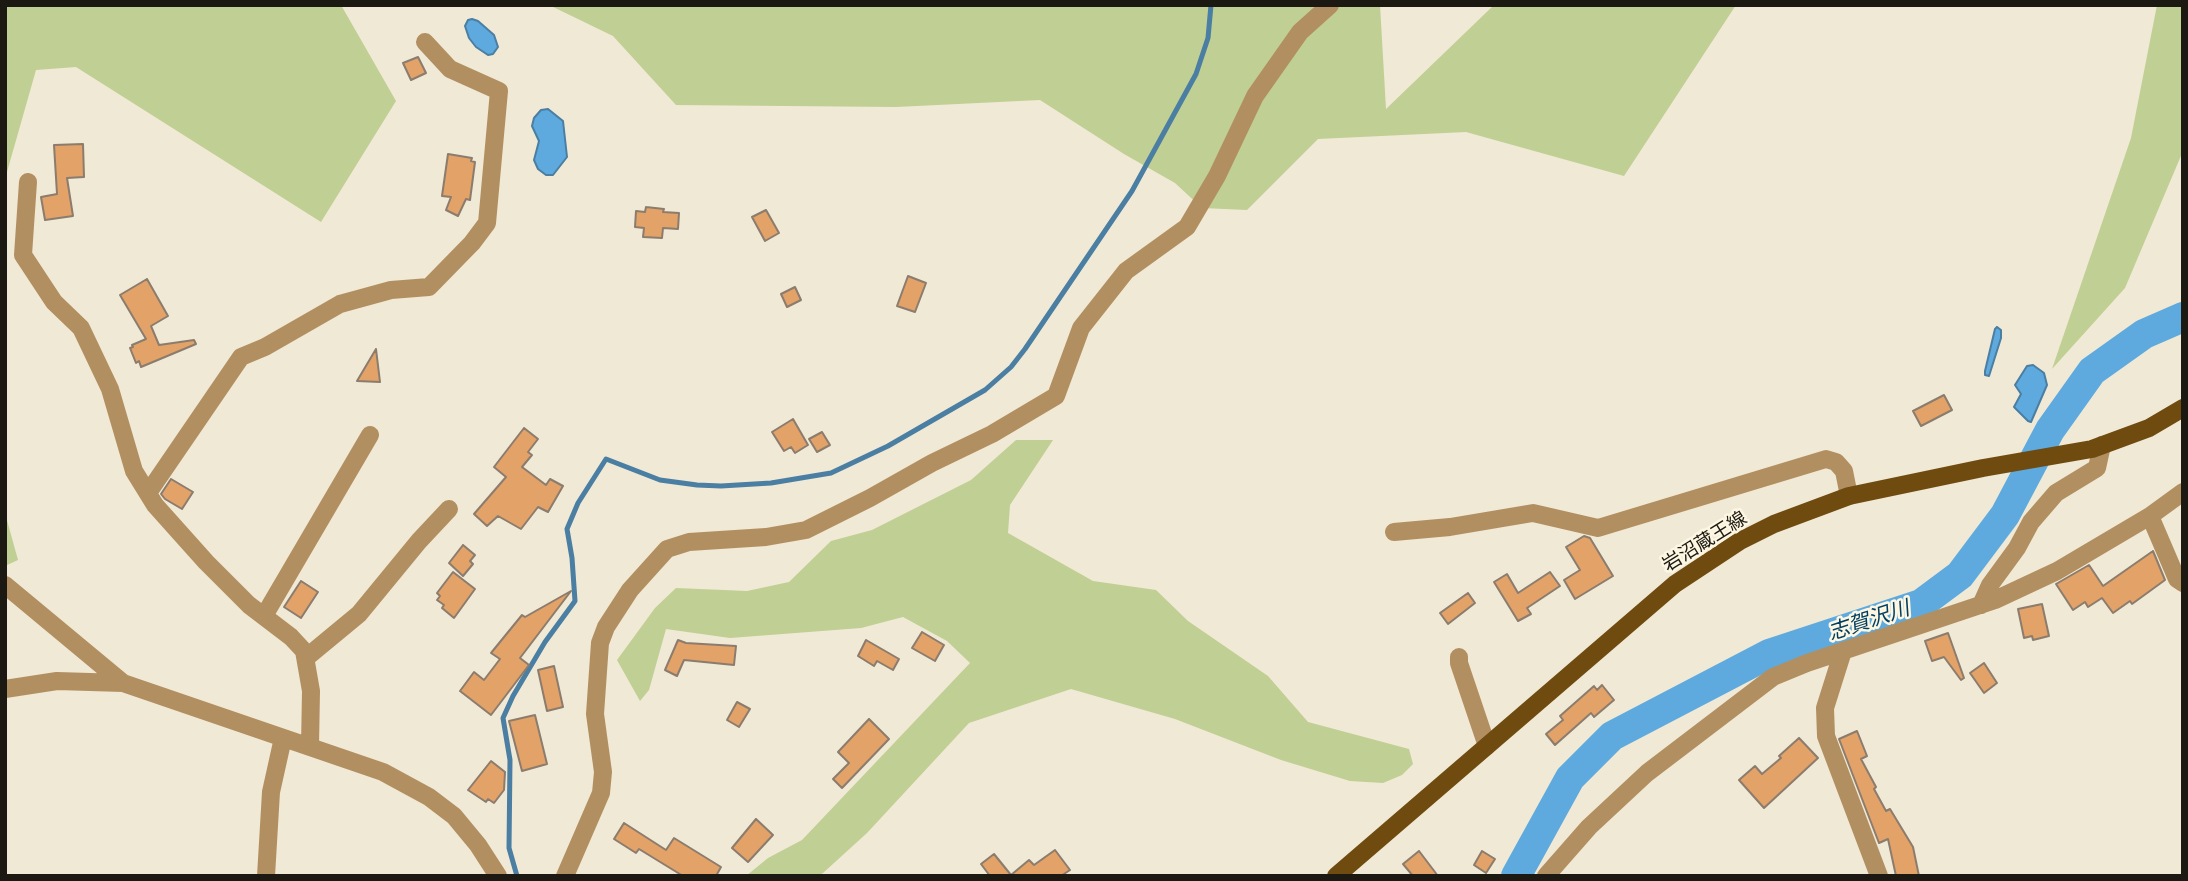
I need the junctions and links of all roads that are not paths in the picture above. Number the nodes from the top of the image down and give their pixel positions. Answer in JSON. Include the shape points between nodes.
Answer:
{"nodes":[{"id":1,"x":1330,"y":5,"type":"edge"},
{"id":2,"x":425,"y":42,"type":"dead end"},
{"id":3,"x":28,"y":182,"type":"dead end"},
{"id":4,"x":2183,"y":408,"type":"edge"},
{"id":5,"x":370,"y":435,"type":"dead end"},
{"id":6,"x":2097,"y":447,"type":"junction"},
{"id":7,"x":2183,"y":492,"type":"edge"},
{"id":8,"x":148,"y":493,"type":"junction"},
{"id":9,"x":1849,"y":496,"type":"junction"},
{"id":10,"x":449,"y":509,"type":"dead end"},
{"id":11,"x":2150,"y":516,"type":"junction"},
{"id":12,"x":1394,"y":532,"type":"dead end"},
{"id":13,"x":2183,"y":583,"type":"edge"},
{"id":14,"x":5,"y":585,"type":"edge"},
{"id":15,"x":1981,"y":605,"type":"junction"},
{"id":16,"x":264,"y":616,"type":"junction"},
{"id":17,"x":1843,"y":651,"type":"junction"},
{"id":18,"x":307,"y":657,"type":"junction"},
{"id":19,"x":1459,"y":657,"type":"dead end"},
{"id":20,"x":122,"y":683,"type":"junction"},
{"id":21,"x":5,"y":689,"type":"edge"},
{"id":22,"x":282,"y":738,"type":"junction"},
{"id":23,"x":310,"y":746,"type":"junction"},
{"id":24,"x":1487,"y":746,"type":"junction"},
{"id":25,"x":266,"y":876,"type":"edge"},
{"id":26,"x":498,"y":876,"type":"edge"},
{"id":27,"x":565,"y":876,"type":"edge"},
{"id":28,"x":1336,"y":876,"type":"edge"},
{"id":29,"x":1546,"y":876,"type":"edge"},
{"id":30,"x":1878,"y":876,"type":"edge"}],
"edges":[{"from":1,"to":27,"type":"street","via":[[1300,32],[1255,96],[1187,227],[1126,271],[1081,328],[1056,396],[806,530],[689,542],[667,549],[630,590],[600,643],[595,714],[603,772],[601,793]]},
{"from":2,"to":8,"type":"street","via":[[450,69],[499,90],[487,223],[429,287],[391,290],[340,304],[241,357]]},
{"from":3,"to":8,"type":"street","via":[[23,255],[54,302],[80,328],[110,389],[134,471]]},
{"from":4,"to":6,"type":"main road","name":"岩沼蔵王線","via":[[2149,428]]},
{"from":5,"to":16,"type":"street"},
{"from":6,"to":9,"type":"main road","name":"岩沼蔵王線"},
{"from":6,"to":15,"type":"street","via":[[2097,468],[2056,493],[2031,522]]},
{"from":7,"to":11,"type":"street"},
{"from":8,"to":16,"type":"street","via":[[206,562]]},
{"from":9,"to":12,"type":"street","via":[[1844,471],[1826,459],[1598,528],[1532,513]]},
{"from":9,"to":24,"type":"main road","name":"岩沼蔵王線","via":[[1774,524],[1675,584]]},
{"from":10,"to":18,"type":"street","via":[[359,614]]},
{"from":11,"to":13,"type":"street","via":[[2177,579]]},
{"from":11,"to":15,"type":"street","via":[[2057,571]]},
{"from":14,"to":20,"type":"street"},
{"from":15,"to":17,"type":"street"},
{"from":16,"to":18,"type":"street","via":[[296,641]]},
{"from":17,"to":29,"type":"street","via":[[1773,677],[1674,750],[1589,827]]},
{"from":17,"to":30,"type":"street","via":[[1829,688],[1826,736]]},
{"from":18,"to":23,"type":"street"},
{"from":19,"to":24,"type":"street"},
{"from":20,"to":21,"type":"street","via":[[57,681]]},
{"from":20,"to":22,"type":"street"},
{"from":22,"to":23,"type":"street"},
{"from":22,"to":25,"type":"street","via":[[271,792]]},
{"from":23,"to":26,"type":"street","via":[[383,772],[429,797],[454,816]]},
{"from":24,"to":28,"type":"main road","name":"岩沼蔵王線"}]}
